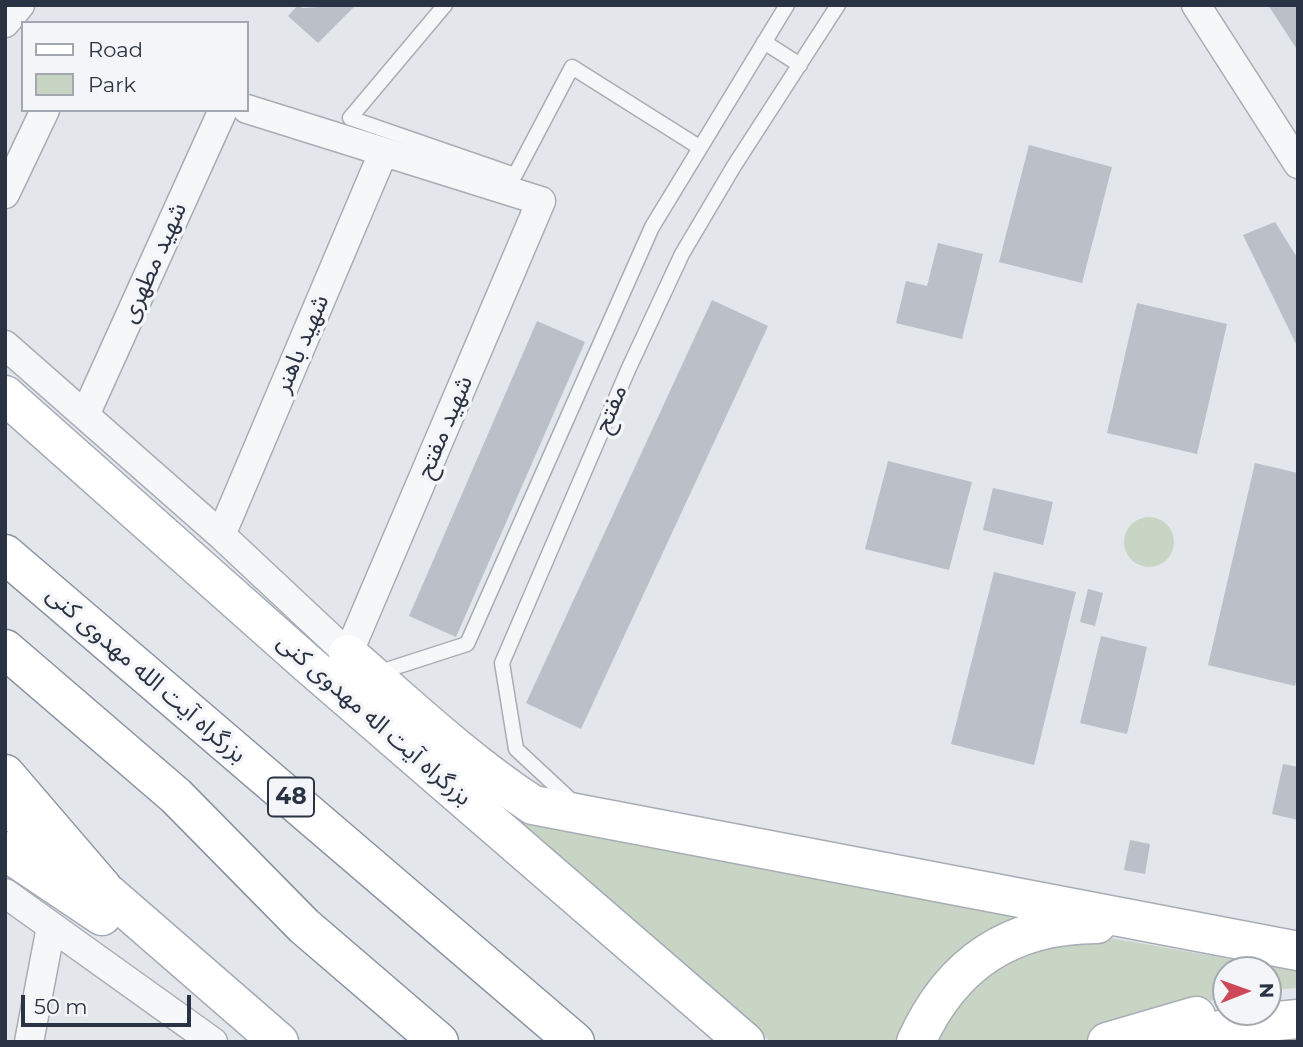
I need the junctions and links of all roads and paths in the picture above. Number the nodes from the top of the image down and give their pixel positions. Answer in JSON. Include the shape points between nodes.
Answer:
{"nodes":[{"id":1,"x":20,"y":5,"type":"edge"},
{"id":2,"x":445,"y":5,"type":"edge"},
{"id":3,"x":787,"y":5,"type":"edge"},
{"id":4,"x":838,"y":5,"type":"edge"},
{"id":5,"x":1196,"y":5,"type":"edge"},
{"id":6,"x":5,"y":23,"type":"edge"},
{"id":7,"x":764,"y":42,"type":"junction"},
{"id":8,"x":800,"y":65,"type":"junction"},
{"id":9,"x":248,"y":109,"type":"edge"},
{"id":10,"x":44,"y":112,"type":"edge"},
{"id":11,"x":222,"y":112,"type":"edge"},
{"id":12,"x":699,"y":147,"type":"junction"},
{"id":13,"x":383,"y":153,"type":"junction"},
{"id":14,"x":1298,"y":164,"type":"edge"},
{"id":15,"x":5,"y":194,"type":"edge"},
{"id":16,"x":5,"y":345,"type":"edge"},
{"id":17,"x":5,"y":396,"type":"edge"},
{"id":18,"x":85,"y":415,"type":"junction"},
{"id":19,"x":221,"y":535,"type":"junction"},
{"id":20,"x":5,"y":554,"type":"edge"},
{"id":21,"x":5,"y":649,"type":"edge"},
{"id":22,"x":355,"y":674,"type":"junction"},
{"id":23,"x":408,"y":706,"type":"junction"},
{"id":24,"x":5,"y":774,"type":"edge"},
{"id":25,"x":440,"y":777,"type":"junction"},
{"id":26,"x":5,"y":804,"type":"edge"},
{"id":27,"x":590,"y":818,"type":"junction"},
{"id":28,"x":5,"y":851,"type":"edge"},
{"id":29,"x":102,"y":887,"type":"junction"},
{"id":30,"x":5,"y":892,"type":"edge"},
{"id":31,"x":1166,"y":924,"type":"junction"},
{"id":32,"x":51,"y":927,"type":"junction"},
{"id":33,"x":1298,"y":951,"type":"edge"},
{"id":34,"x":210,"y":981,"type":"junction"},
{"id":35,"x":1212,"y":1013,"type":"edge"},
{"id":36,"x":1298,"y":1019,"type":"edge"},
{"id":37,"x":1109,"y":1041,"type":"edge"},
{"id":38,"x":29,"y":1042,"type":"edge"},
{"id":39,"x":213,"y":1042,"type":"edge"},
{"id":40,"x":279,"y":1042,"type":"edge"},
{"id":41,"x":439,"y":1042,"type":"edge"},
{"id":42,"x":575,"y":1042,"type":"edge"},
{"id":43,"x":745,"y":1042,"type":"edge"},
{"id":44,"x":916,"y":1042,"type":"edge"},
{"id":45,"x":1171,"y":1042,"type":"edge"}],
"edges":[{"from":1,"to":6,"type":"street"},
{"from":2,"to":12,"type":"lane","via":[[350,118],[515,176],[572,67]]},
{"from":3,"to":7,"type":"lane","name":"مفتح"},
{"from":4,"to":8,"type":"lane","name":"مفتح"},
{"from":5,"to":14,"type":"street"},
{"from":7,"to":8,"type":"lane"},
{"from":7,"to":12,"type":"lane","name":"مفتح"},
{"from":8,"to":27,"type":"lane","name":"مفتح","via":[[682,254],[502,663],[516,749]]},
{"from":9,"to":13,"type":"street"},
{"from":10,"to":15,"type":"street"},
{"from":11,"to":18,"type":"street","name":"شهید مطهری"},
{"from":12,"to":22,"type":"lane","name":"مفتح","via":[[652,227],[467,644]]},
{"from":13,"to":19,"type":"street","name":"شهید باهنر"},
{"from":13,"to":22,"type":"street","name":"شهید مفتح","via":[[541,201]]},
{"from":16,"to":18,"type":"street"},
{"from":17,"to":22,"type":"main road","name":"بزرگراه آیت اله مهدوی کنی"},
{"from":18,"to":19,"type":"street"},
{"from":19,"to":22,"type":"street"},
{"from":20,"to":42,"type":"main road","name":"بزرگراه آیت الله مهدوی کنی","number":"48"},
{"from":21,"to":41,"type":"main road","via":[[176,796],[304,926]]},
{"from":22,"to":23,"type":"main road"},
{"from":22,"to":25,"type":"main road","name":"بزرگراه آیت اله مهدوی کنی"},
{"from":23,"to":25,"type":"main road"},
{"from":23,"to":27,"type":"main road","via":[[499,782],[533,804]]},
{"from":24,"to":29,"type":"main road"},
{"from":25,"to":43,"type":"main road","name":"بزرگراه آیت اله مهدوی کنی"},
{"from":26,"to":29,"type":"main road"},
{"from":27,"to":31,"type":"main road"},
{"from":28,"to":34,"type":"main road","via":[[109,922]]},
{"from":29,"to":34,"type":"main road"},
{"from":30,"to":32,"type":"street"},
{"from":31,"to":33,"type":"main road"},
{"from":31,"to":44,"type":"main road","via":[[1074,926],[1039,931],[998,947],[963,971],[932,1008]]},
{"from":32,"to":38,"type":"street"},
{"from":32,"to":39,"type":"street"},
{"from":34,"to":40,"type":"main road"},
{"from":35,"to":37,"type":"main road"},
{"from":36,"to":45,"type":"main road","via":[[1245,1024]]}]}
